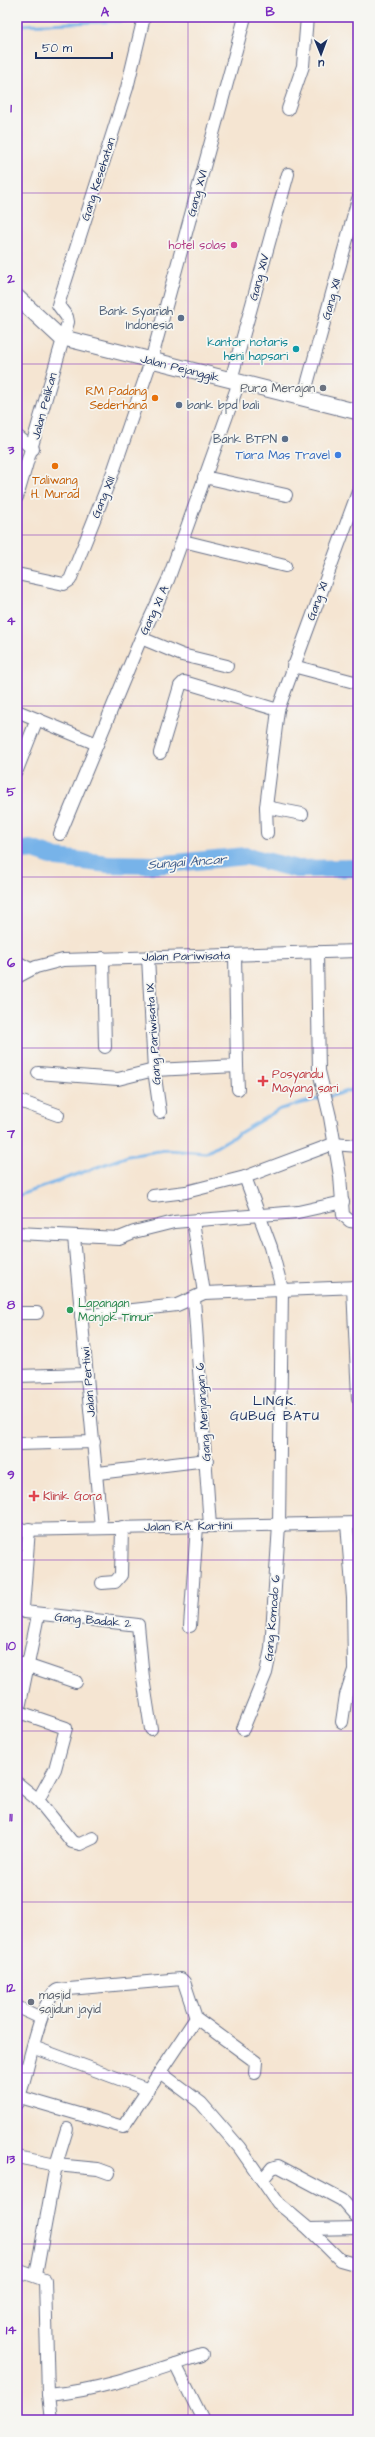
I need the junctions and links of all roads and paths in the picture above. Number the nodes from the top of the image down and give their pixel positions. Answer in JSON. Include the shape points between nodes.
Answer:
{"nodes":[{"id":1,"x":144,"y":17,"type":"edge"},
{"id":2,"x":307,"y":17,"type":"edge"},
{"id":3,"x":244,"y":22,"type":"edge"},
{"id":4,"x":288,"y":109,"type":"dead end"},
{"id":5,"x":288,"y":174,"type":"dead end"},
{"id":6,"x":358,"y":199,"type":"edge"},
{"id":7,"x":17,"y":297,"type":"edge"},
{"id":8,"x":64,"y":338,"type":"junction"},
{"id":9,"x":151,"y":361,"type":"junction"},
{"id":10,"x":235,"y":381,"type":"junction"},
{"id":11,"x":303,"y":399,"type":"junction"},
{"id":12,"x":358,"y":412,"type":"edge"},
{"id":13,"x":17,"y":436,"type":"edge"},
{"id":14,"x":32,"y":449,"type":"junction"},
{"id":15,"x":204,"y":477,"type":"junction"},
{"id":16,"x":358,"y":492,"type":"edge"},
{"id":17,"x":286,"y":495,"type":"dead end"},
{"id":18,"x":17,"y":497,"type":"edge"},
{"id":19,"x":183,"y":541,"type":"junction"},
{"id":20,"x":285,"y":566,"type":"dead end"},
{"id":21,"x":17,"y":574,"type":"edge"},
{"id":22,"x":141,"y":638,"type":"junction"},
{"id":23,"x":227,"y":666,"type":"dead end"},
{"id":24,"x":293,"y":666,"type":"junction"},
{"id":25,"x":358,"y":683,"type":"edge"},
{"id":26,"x":278,"y":710,"type":"junction"},
{"id":27,"x":17,"y":711,"type":"edge"},
{"id":28,"x":37,"y":719,"type":"junction"},
{"id":29,"x":97,"y":744,"type":"junction"},
{"id":30,"x":160,"y":753,"type":"dead end"},
{"id":31,"x":17,"y":770,"type":"edge"},
{"id":32,"x":266,"y":807,"type":"junction"},
{"id":33,"x":302,"y":814,"type":"dead end"},
{"id":34,"x":267,"y":833,"type":"dead end"},
{"id":35,"x":60,"y":834,"type":"dead end"},
{"id":36,"x":358,"y":951,"type":"edge"},
{"id":37,"x":318,"y":952,"type":"junction"},
{"id":38,"x":235,"y":955,"type":"junction"},
{"id":39,"x":148,"y":957,"type":"junction"},
{"id":40,"x":103,"y":958,"type":"junction"},
{"id":41,"x":17,"y":962,"type":"edge"},
{"id":42,"x":30,"y":969,"type":"junction"},
{"id":43,"x":17,"y":977,"type":"edge"},
{"id":44,"x":105,"y":1047,"type":"dead end"},
{"id":45,"x":237,"y":1066,"type":"junction"},
{"id":46,"x":154,"y":1070,"type":"junction"},
{"id":47,"x":38,"y":1073,"type":"dead end"},
{"id":48,"x":238,"y":1089,"type":"dead end"},
{"id":49,"x":17,"y":1100,"type":"edge"},
{"id":50,"x":160,"y":1112,"type":"dead end"},
{"id":51,"x":58,"y":1115,"type":"dead end"},
{"id":52,"x":333,"y":1144,"type":"junction"},
{"id":53,"x":358,"y":1146,"type":"edge"},
{"id":54,"x":245,"y":1177,"type":"junction"},
{"id":55,"x":153,"y":1196,"type":"dead end"},
{"id":56,"x":343,"y":1202,"type":"junction"},
{"id":57,"x":258,"y":1215,"type":"junction"},
{"id":58,"x":193,"y":1221,"type":"junction"},
{"id":59,"x":354,"y":1222,"type":"edge"},
{"id":60,"x":17,"y":1233,"type":"edge"},
{"id":61,"x":74,"y":1237,"type":"junction"},
{"id":62,"x":355,"y":1287,"type":"edge"},
{"id":63,"x":282,"y":1289,"type":"junction"},
{"id":64,"x":199,"y":1296,"type":"junction"},
{"id":65,"x":17,"y":1313,"type":"edge"},
{"id":66,"x":36,"y":1313,"type":"dead end"},
{"id":67,"x":82,"y":1316,"type":"junction"},
{"id":68,"x":87,"y":1374,"type":"junction"},
{"id":69,"x":17,"y":1376,"type":"edge"},
{"id":70,"x":358,"y":1398,"type":"edge"},
{"id":71,"x":94,"y":1442,"type":"junction"},
{"id":72,"x":17,"y":1444,"type":"edge"},
{"id":73,"x":206,"y":1460,"type":"junction"},
{"id":74,"x":98,"y":1473,"type":"junction"},
{"id":75,"x":352,"y":1523,"type":"edge"},
{"id":76,"x":279,"y":1525,"type":"junction"},
{"id":77,"x":197,"y":1526,"type":"junction"},
{"id":78,"x":210,"y":1526,"type":"junction"},
{"id":79,"x":101,"y":1527,"type":"junction"},
{"id":80,"x":122,"y":1527,"type":"junction"},
{"id":81,"x":29,"y":1529,"type":"junction"},
{"id":82,"x":17,"y":1530,"type":"edge"},
{"id":83,"x":102,"y":1583,"type":"dead end"},
{"id":84,"x":38,"y":1615,"type":"junction"},
{"id":85,"x":190,"y":1626,"type":"dead end"},
{"id":86,"x":22,"y":1664,"type":"edge"},
{"id":87,"x":356,"y":1670,"type":"edge"},
{"id":88,"x":76,"y":1682,"type":"dead end"},
{"id":89,"x":18,"y":1715,"type":"edge"},
{"id":90,"x":342,"y":1722,"type":"dead end"},
{"id":91,"x":151,"y":1729,"type":"dead end"},
{"id":92,"x":243,"y":1729,"type":"dead end"},
{"id":93,"x":17,"y":1783,"type":"edge"},
{"id":94,"x":38,"y":1800,"type":"junction"},
{"id":95,"x":93,"y":1838,"type":"dead end"},
{"id":96,"x":17,"y":2007,"type":"edge"},
{"id":97,"x":41,"y":2018,"type":"junction"},
{"id":98,"x":196,"y":2018,"type":"junction"},
{"id":99,"x":33,"y":2047,"type":"junction"},
{"id":100,"x":161,"y":2073,"type":"junction"},
{"id":101,"x":255,"y":2073,"type":"dead end"},
{"id":102,"x":149,"y":2090,"type":"junction"},
{"id":103,"x":18,"y":2100,"type":"edge"},
{"id":104,"x":66,"y":2129,"type":"dead end"},
{"id":105,"x":17,"y":2157,"type":"edge"},
{"id":106,"x":56,"y":2165,"type":"junction"},
{"id":107,"x":109,"y":2173,"type":"dead end"},
{"id":108,"x":264,"y":2177,"type":"junction"},
{"id":109,"x":358,"y":2218,"type":"edge"},
{"id":110,"x":358,"y":2228,"type":"edge"},
{"id":111,"x":309,"y":2229,"type":"junction"},
{"id":112,"x":358,"y":2265,"type":"edge"},
{"id":113,"x":17,"y":2270,"type":"edge"},
{"id":114,"x":36,"y":2275,"type":"junction"},
{"id":115,"x":202,"y":2355,"type":"dead end"},
{"id":116,"x":175,"y":2364,"type":"junction"},
{"id":117,"x":48,"y":2395,"type":"junction"},
{"id":118,"x":51,"y":2420,"type":"edge"},
{"id":119,"x":203,"y":2420,"type":"edge"}],
"edges":[{"from":1,"to":8,"type":"street","name":"Gang Kesehatan","via":[[127,88],[58,305],[67,318]]},
{"from":2,"to":4,"type":"street","via":[[303,66]]},
{"from":3,"to":9,"type":"street","name":"Gang XVI"},
{"from":5,"to":10,"type":"street","name":"Gang XIV"},
{"from":6,"to":11,"type":"street","name":"Gang XII"},
{"from":7,"to":8,"type":"main road","name":"Jalan Pejanggik","via":[[57,335]]},
{"from":8,"to":9,"type":"main road","name":"Jalan Pejanggik"},
{"from":8,"to":14,"type":"street","name":"Jalan Pelikan"},
{"from":9,"to":10,"type":"main road","name":"Jalan Pejanggik"},
{"from":9,"to":21,"type":"street","name":"Gang XIII","via":[[70,580],[64,584]]},
{"from":10,"to":11,"type":"main road","name":"Jalan Pejanggik"},
{"from":10,"to":15,"type":"street","name":"Gang XI A"},
{"from":11,"to":12,"type":"main road","name":"Jalan Pejanggik"},
{"from":13,"to":14,"type":"street"},
{"from":14,"to":18,"type":"street","name":"Jalan Pelikan"},
{"from":15,"to":17,"type":"street"},
{"from":15,"to":19,"type":"street","name":"Gang XI A"},
{"from":16,"to":24,"type":"street","name":"Gang XI"},
{"from":19,"to":20,"type":"street"},
{"from":19,"to":22,"type":"street","name":"Gang XI A"},
{"from":22,"to":23,"type":"street","via":[[182,655]]},
{"from":22,"to":29,"type":"street","name":"Gang XI A"},
{"from":24,"to":25,"type":"street"},
{"from":24,"to":26,"type":"street","name":"Gang XI"},
{"from":26,"to":30,"type":"street","via":[[184,682],[180,686]]},
{"from":26,"to":32,"type":"street","name":"Gang XI"},
{"from":27,"to":28,"type":"street"},
{"from":28,"to":29,"type":"street"},
{"from":28,"to":31,"type":"street"},
{"from":29,"to":35,"type":"street","name":"Gang XI A"},
{"from":32,"to":33,"type":"street"},
{"from":32,"to":34,"type":"street","name":"Gang XI"},
{"from":36,"to":37,"type":"street","name":"Jalan Pariwisata"},
{"from":37,"to":38,"type":"street","name":"Jalan Pariwisata"},
{"from":37,"to":52,"type":"street","via":[[318,1055]]},
{"from":38,"to":39,"type":"street","name":"Jalan Pariwisata"},
{"from":38,"to":45,"type":"street"},
{"from":39,"to":40,"type":"street","name":"Jalan Pariwisata"},
{"from":39,"to":46,"type":"street","name":"Gang Pariwisata IX"},
{"from":40,"to":42,"type":"street","name":"Jalan Pariwisata","via":[[63,960]]},
{"from":40,"to":44,"type":"street"},
{"from":41,"to":42,"type":"street"},
{"from":42,"to":43,"type":"street","name":"Jalan Pariwisata"},
{"from":45,"to":46,"type":"street"},
{"from":45,"to":48,"type":"street"},
{"from":46,"to":47,"type":"street","via":[[118,1079]]},
{"from":46,"to":50,"type":"street","name":"Gang Pariwisata IX"},
{"from":49,"to":51,"type":"street"},
{"from":52,"to":53,"type":"street"},
{"from":52,"to":54,"type":"street"},
{"from":52,"to":56,"type":"street"},
{"from":54,"to":55,"type":"street","via":[[186,1192]]},
{"from":54,"to":57,"type":"street","name":"Gang Komodo 6"},
{"from":56,"to":57,"type":"street","via":[[298,1212]]},
{"from":56,"to":59,"type":"street","via":[[343,1215]]},
{"from":57,"to":58,"type":"street"},
{"from":57,"to":63,"type":"street","name":"Gang Komodo 6","via":[[272,1247]]},
{"from":58,"to":61,"type":"street","via":[[157,1225],[119,1238]]},
{"from":58,"to":64,"type":"street","name":"Gang Menjangan 6"},
{"from":60,"to":61,"type":"street"},
{"from":61,"to":67,"type":"street","name":"Jalan Pertiwi"},
{"from":62,"to":63,"type":"street"},
{"from":62,"to":70,"type":"street"},
{"from":63,"to":64,"type":"street"},
{"from":63,"to":76,"type":"street","name":"Gang Komodo 6"},
{"from":64,"to":67,"type":"street","via":[[177,1305]]},
{"from":64,"to":73,"type":"street","name":"Gang Menjangan 6"},
{"from":65,"to":66,"type":"street"},
{"from":67,"to":68,"type":"street","name":"Jalan Pertiwi"},
{"from":68,"to":69,"type":"street"},
{"from":68,"to":71,"type":"street","name":"Jalan Pertiwi"},
{"from":71,"to":72,"type":"street"},
{"from":71,"to":74,"type":"street","name":"Jalan Pertiwi"},
{"from":73,"to":74,"type":"street"},
{"from":73,"to":78,"type":"street","name":"Gang Menjangan 6"},
{"from":74,"to":79,"type":"street","name":"Jalan Pertiwi"},
{"from":75,"to":76,"type":"street","name":"Jalan RA. Kartini"},
{"from":75,"to":87,"type":"street"},
{"from":76,"to":78,"type":"street","name":"Jalan RA. Kartini"},
{"from":76,"to":92,"type":"street","name":"Gang Komodo 6","via":[[269,1663]]},
{"from":77,"to":78,"type":"street","name":"Jalan RA. Kartini"},
{"from":77,"to":80,"type":"street","name":"Jalan RA. Kartini"},
{"from":77,"to":85,"type":"street"},
{"from":79,"to":80,"type":"street","name":"Jalan RA. Kartini"},
{"from":79,"to":81,"type":"street","name":"Jalan RA. Kartini"},
{"from":80,"to":83,"type":"street","via":[[121,1574],[115,1582]]},
{"from":81,"to":82,"type":"street","name":"Jalan RA. Kartini"},
{"from":81,"to":84,"type":"street","name":"Gang Badak 2","via":[[23,1608],[26,1613]]},
{"from":84,"to":86,"type":"street"},
{"from":84,"to":91,"type":"street","name":"Gang Badak 2","via":[[138,1625]]},
{"from":86,"to":88,"type":"street"},
{"from":86,"to":89,"type":"street"},
{"from":87,"to":90,"type":"street","via":[[346,1695]]},
{"from":89,"to":94,"type":"street","via":[[66,1728],[55,1769]]},
{"from":93,"to":94,"type":"street"},
{"from":94,"to":95,"type":"street","via":[[72,1842],[80,1844]]},
{"from":96,"to":97,"type":"street"},
{"from":97,"to":98,"type":"street","via":[[51,1995],[58,1990],[175,1979],[184,1982]]},
{"from":97,"to":99,"type":"street"},
{"from":98,"to":100,"type":"street"},
{"from":98,"to":101,"type":"street","via":[[256,2062]]},
{"from":99,"to":102,"type":"street"},
{"from":99,"to":103,"type":"street"},
{"from":100,"to":102,"type":"street"},
{"from":100,"to":108,"type":"street","via":[[201,2103]]},
{"from":102,"to":103,"type":"street","via":[[126,2125],[120,2128]]},
{"from":104,"to":106,"type":"street"},
{"from":105,"to":106,"type":"street"},
{"from":106,"to":107,"type":"street","via":[[98,2169]]},
{"from":106,"to":114,"type":"street"},
{"from":108,"to":109,"type":"street","via":[[278,2166],[342,2200]]},
{"from":108,"to":111,"type":"street","via":[[278,2202]]},
{"from":110,"to":111,"type":"street"},
{"from":111,"to":112,"type":"street","via":[[340,2260]]},
{"from":113,"to":114,"type":"street"},
{"from":114,"to":117,"type":"street","via":[[44,2278],[46,2282]]},
{"from":115,"to":116,"type":"street"},
{"from":116,"to":117,"type":"street","via":[[126,2381],[72,2393]]},
{"from":116,"to":119,"type":"street"},
{"from":117,"to":118,"type":"street"}]}
